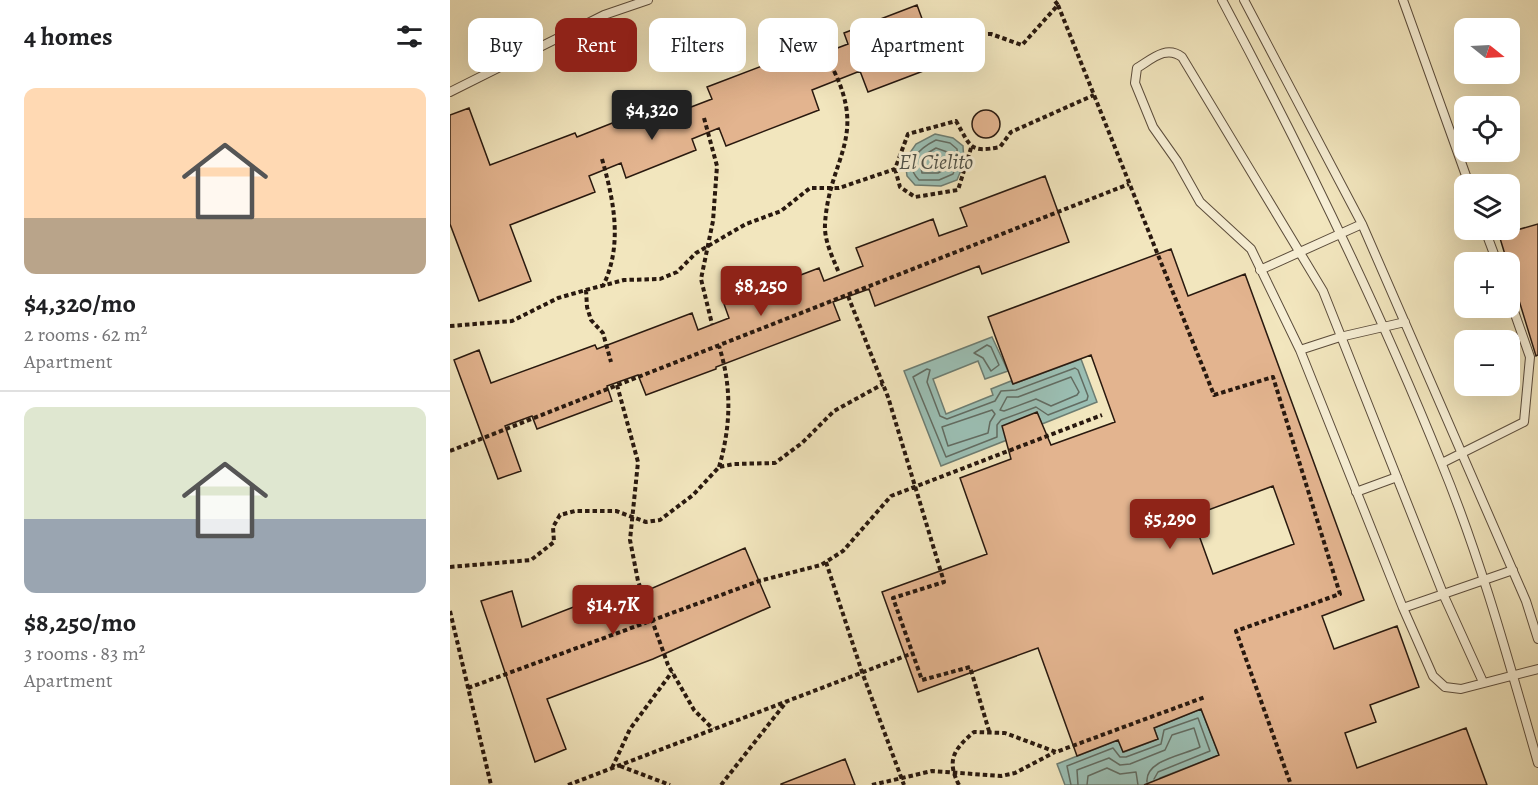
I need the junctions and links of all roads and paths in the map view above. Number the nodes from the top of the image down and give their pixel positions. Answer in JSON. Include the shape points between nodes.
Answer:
{"nodes":[{"id":1,"x":648,"y":0,"type":"edge"},
{"id":2,"x":1054,"y":0,"type":"edge"},
{"id":3,"x":1222,"y":0,"type":"edge"},
{"id":4,"x":1244,"y":0,"type":"edge"},
{"id":5,"x":1403,"y":0,"type":"edge"},
{"id":6,"x":1058,"y":5,"type":"junction"},
{"id":7,"x":985,"y":34,"type":"edge"},
{"id":8,"x":834,"y":72,"type":"edge"},
{"id":9,"x":450,"y":92,"type":"edge"},
{"id":10,"x":1094,"y":95,"type":"junction"},
{"id":11,"x":704,"y":118,"type":"dead end"},
{"id":12,"x":971,"y":147,"type":"junction"},
{"id":13,"x":602,"y":159,"type":"dead end"},
{"id":14,"x":895,"y":169,"type":"junction"},
{"id":15,"x":1465,"y":174,"type":"edge"},
{"id":16,"x":1129,"y":184,"type":"junction"},
{"id":17,"x":832,"y":186,"type":"junction"},
{"id":18,"x":1362,"y":224,"type":"junction"},
{"id":19,"x":1341,"y":231,"type":"junction"},
{"id":20,"x":706,"y":248,"type":"junction"},
{"id":21,"x":1299,"y":254,"type":"junction"},
{"id":22,"x":1260,"y":270,"type":"junction"},
{"id":23,"x":839,"y":273,"type":"dead end"},
{"id":24,"x":603,"y":286,"type":"junction"},
{"id":25,"x":586,"y":290,"type":"junction"},
{"id":26,"x":848,"y":296,"type":"dead end"},
{"id":27,"x":1516,"y":318,"type":"edge"},
{"id":28,"x":1405,"y":322,"type":"junction"},
{"id":29,"x":712,"y":324,"type":"dead end"},
{"id":30,"x":450,"y":326,"type":"edge"},
{"id":31,"x":1382,"y":326,"type":"junction"},
{"id":32,"x":1340,"y":337,"type":"junction"},
{"id":33,"x":719,"y":346,"type":"dead end"},
{"id":34,"x":1300,"y":350,"type":"junction"},
{"id":35,"x":611,"y":362,"type":"dead end"},
{"id":36,"x":883,"y":384,"type":"junction"},
{"id":37,"x":617,"y":386,"type":"dead end"},
{"id":38,"x":1102,"y":415,"type":"dead end"},
{"id":39,"x":450,"y":451,"type":"edge"},
{"id":40,"x":1462,"y":453,"type":"junction"},
{"id":41,"x":1442,"y":463,"type":"junction"},
{"id":42,"x":719,"y":467,"type":"junction"},
{"id":43,"x":1397,"y":477,"type":"junction"},
{"id":44,"x":915,"y":487,"type":"junction"},
{"id":45,"x":1356,"y":492,"type":"junction"},
{"id":46,"x":631,"y":518,"type":"junction"},
{"id":47,"x":826,"y":562,"type":"junction"},
{"id":48,"x":450,"y":567,"type":"edge"},
{"id":49,"x":1513,"y":570,"type":"junction"},
{"id":50,"x":1483,"y":582,"type":"junction"},
{"id":51,"x":1444,"y":596,"type":"junction"},
{"id":52,"x":1403,"y":608,"type":"junction"},
{"id":53,"x":450,"y":611,"type":"edge"},
{"id":54,"x":652,"y":620,"type":"junction"},
{"id":55,"x":1538,"y":639,"type":"edge"},
{"id":56,"x":913,"y":653,"type":"junction"},
{"id":57,"x":1538,"y":669,"type":"edge"},
{"id":58,"x":672,"y":672,"type":"junction"},
{"id":59,"x":862,"y":672,"type":"junction"},
{"id":60,"x":1513,"y":676,"type":"junction"},
{"id":61,"x":1483,"y":682,"type":"junction"},
{"id":62,"x":468,"y":688,"type":"junction"},
{"id":63,"x":1205,"y":697,"type":"dead end"},
{"id":64,"x":787,"y":701,"type":"junction"},
{"id":65,"x":713,"y":729,"type":"junction"},
{"id":66,"x":989,"y":731,"type":"junction"},
{"id":67,"x":1536,"y":751,"type":"edge"},
{"id":68,"x":1056,"y":752,"type":"junction"},
{"id":69,"x":1538,"y":763,"type":"edge"},
{"id":70,"x":619,"y":765,"type":"junction"},
{"id":71,"x":612,"y":768,"type":"junction"},
{"id":72,"x":951,"y":770,"type":"junction"},
{"id":73,"x":900,"y":778,"type":"junction"},
{"id":74,"x":491,"y":785,"type":"edge"},
{"id":75,"x":568,"y":785,"type":"edge"},
{"id":76,"x":670,"y":785,"type":"edge"},
{"id":77,"x":721,"y":785,"type":"edge"},
{"id":78,"x":872,"y":785,"type":"edge"},
{"id":79,"x":904,"y":785,"type":"edge"},
{"id":80,"x":959,"y":785,"type":"edge"},
{"id":81,"x":1291,"y":785,"type":"edge"}],
"edges":[{"from":1,"to":9,"type":"lane","via":[[604,15]]},
{"from":2,"to":6,"type":"path"},
{"from":3,"to":19,"type":"lane"},
{"from":4,"to":18,"type":"lane"},
{"from":5,"to":15,"type":"lane"},
{"from":6,"to":7,"type":"path","via":[[1022,45]]},
{"from":6,"to":10,"type":"path"},
{"from":8,"to":17,"type":"path","via":[[844,92],[849,118],[847,140]]},
{"from":10,"to":12,"type":"path","via":[[1011,132],[1000,147],[979,151]]},
{"from":10,"to":16,"type":"path"},
{"from":11,"to":20,"type":"path","via":[[717,166],[713,220]]},
{"from":12,"to":14,"type":"path","via":[[956,122],[931,127],[908,134]]},
{"from":12,"to":14,"type":"path","via":[[958,190],[915,197],[900,187]]},
{"from":13,"to":24,"type":"path","via":[[611,190],[615,251]]},
{"from":14,"to":17,"type":"path","via":[[839,188]]},
{"from":16,"to":39,"type":"path"},
{"from":16,"to":81,"type":"path","via":[[1214,394],[1273,377],[1340,594],[1236,631]]},
{"from":17,"to":20,"type":"path","via":[[810,188],[781,211],[746,224]]},
{"from":17,"to":23,"type":"path","via":[[825,226],[827,244]]},
{"from":18,"to":19,"type":"lane"},
{"from":18,"to":28,"type":"lane"},
{"from":19,"to":21,"type":"lane"},
{"from":19,"to":31,"type":"lane"},
{"from":20,"to":24,"type":"path","via":[[677,272],[660,279],[624,280]]},
{"from":20,"to":29,"type":"path","via":[[701,279]]},
{"from":21,"to":22,"type":"lane"},
{"from":21,"to":22,"type":"lane","via":[[1182,57],[1176,52],[1163,52],[1137,68],[1135,76],[1153,127],[1200,202],[1247,244]]},
{"from":21,"to":32,"type":"lane","via":[[1323,291]]},
{"from":22,"to":34,"type":"lane"},
{"from":24,"to":25,"type":"path"},
{"from":25,"to":30,"type":"path","via":[[558,298],[512,321]]},
{"from":25,"to":35,"type":"path","via":[[591,320],[603,333]]},
{"from":26,"to":36,"type":"path"},
{"from":27,"to":40,"type":"lane","via":[[1530,357],[1524,422]]},
{"from":28,"to":31,"type":"lane"},
{"from":28,"to":40,"type":"lane"},
{"from":31,"to":32,"type":"lane"},
{"from":31,"to":41,"type":"lane"},
{"from":32,"to":34,"type":"lane"},
{"from":32,"to":43,"type":"lane"},
{"from":33,"to":42,"type":"path","via":[[726,368],[729,419]]},
{"from":34,"to":45,"type":"lane"},
{"from":36,"to":42,"type":"path","via":[[834,411],[775,463]]},
{"from":36,"to":44,"type":"path"},
{"from":37,"to":46,"type":"path","via":[[638,462]]},
{"from":38,"to":44,"type":"path"},
{"from":40,"to":41,"type":"lane"},
{"from":40,"to":49,"type":"lane"},
{"from":41,"to":50,"type":"lane"},
{"from":42,"to":46,"type":"path","via":[[693,495],[660,520]]},
{"from":43,"to":45,"type":"lane"},
{"from":43,"to":51,"type":"lane"},
{"from":44,"to":47,"type":"path","via":[[891,496],[843,551]]},
{"from":44,"to":56,"type":"path","via":[[944,582],[892,598]]},
{"from":45,"to":52,"type":"lane"},
{"from":46,"to":48,"type":"path","via":[[616,511],[560,515],[553,527],[554,542],[531,560]]},
{"from":46,"to":54,"type":"path","via":[[630,540],[638,581]]},
{"from":47,"to":54,"type":"path","via":[[759,580]]},
{"from":47,"to":59,"type":"path"},
{"from":49,"to":50,"type":"lane"},
{"from":49,"to":55,"type":"lane"},
{"from":50,"to":51,"type":"lane"},
{"from":50,"to":60,"type":"lane"},
{"from":51,"to":52,"type":"lane"},
{"from":51,"to":61,"type":"lane"},
{"from":52,"to":61,"type":"lane","via":[[1433,676],[1446,687],[1461,689]]},
{"from":53,"to":62,"type":"path"},
{"from":54,"to":58,"type":"path"},
{"from":54,"to":62,"type":"path"},
{"from":56,"to":59,"type":"path"},
{"from":56,"to":66,"type":"path","via":[[922,680],[970,668]]},
{"from":57,"to":60,"type":"lane"},
{"from":58,"to":65,"type":"path","via":[[694,710]]},
{"from":58,"to":71,"type":"path","via":[[630,729]]},
{"from":59,"to":64,"type":"path"},
{"from":59,"to":73,"type":"path"},
{"from":60,"to":61,"type":"lane"},
{"from":60,"to":67,"type":"lane"},
{"from":62,"to":74,"type":"path"},
{"from":63,"to":68,"type":"path"},
{"from":64,"to":65,"type":"path"},
{"from":64,"to":77,"type":"path"},
{"from":65,"to":70,"type":"path"},
{"from":66,"to":68,"type":"path"},
{"from":66,"to":72,"type":"path","via":[[974,732],[956,747]]},
{"from":67,"to":69,"type":"lane"},
{"from":68,"to":72,"type":"path","via":[[1016,773],[1001,776]]},
{"from":70,"to":71,"type":"path"},
{"from":70,"to":76,"type":"path"},
{"from":71,"to":75,"type":"path"},
{"from":72,"to":73,"type":"path"},
{"from":72,"to":80,"type":"path"},
{"from":73,"to":78,"type":"path"},
{"from":73,"to":79,"type":"path"}]}
